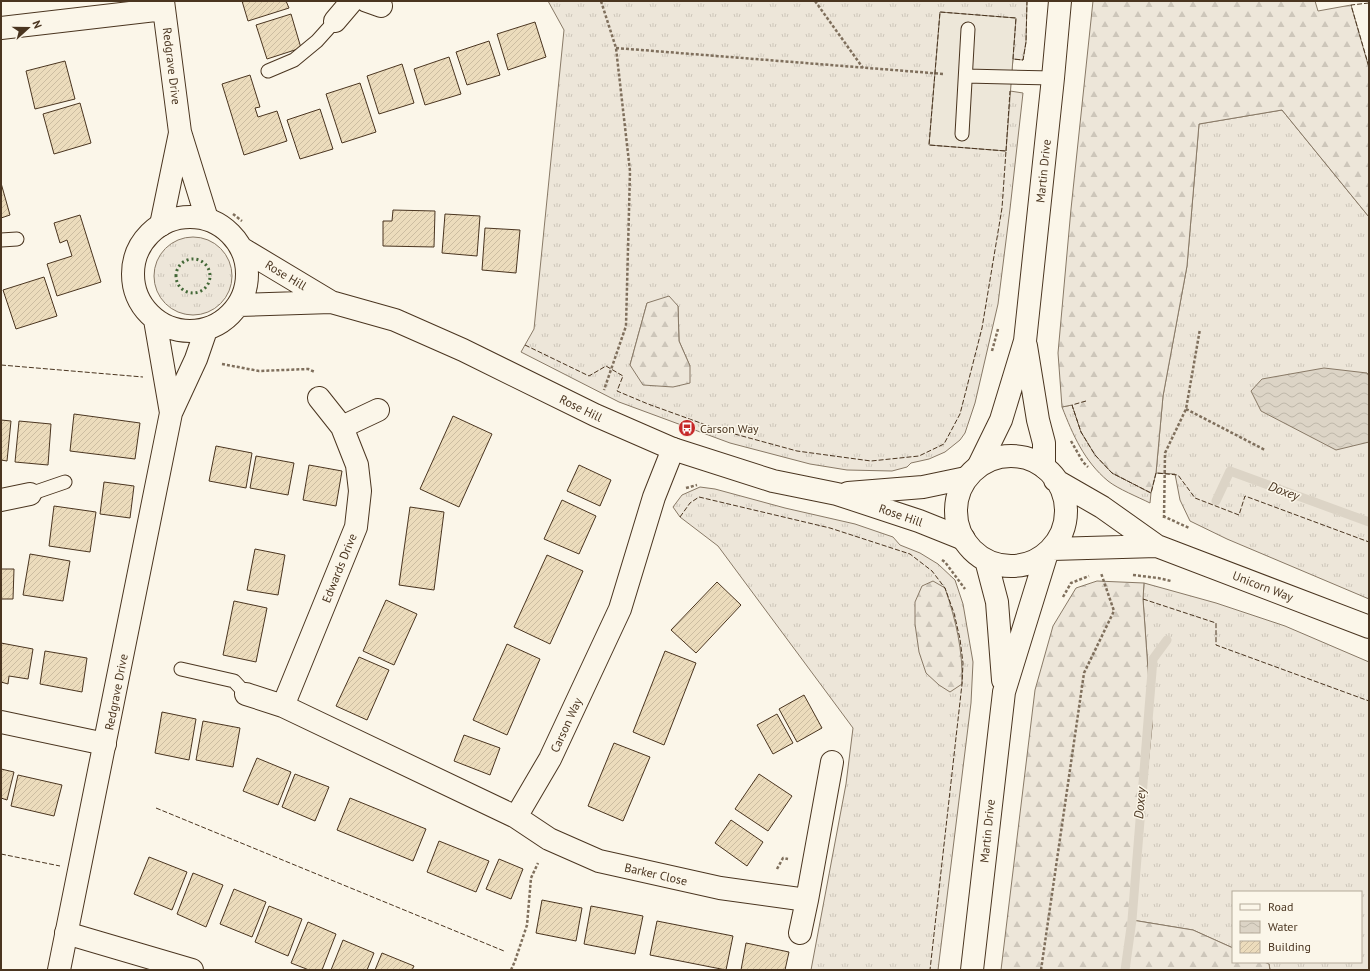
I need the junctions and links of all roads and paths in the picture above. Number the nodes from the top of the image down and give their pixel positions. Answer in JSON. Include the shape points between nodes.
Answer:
{"nodes":[{"id":1,"x":352,"y":1,"type":"edge"},
{"id":2,"x":601,"y":1,"type":"edge"},
{"id":3,"x":815,"y":1,"type":"edge"},
{"id":4,"x":1060,"y":1,"type":"edge"},
{"id":5,"x":164,"y":5,"type":"edge"},
{"id":6,"x":336,"y":21,"type":"joint"},
{"id":7,"x":1,"y":28,"type":"edge"},
{"id":8,"x":968,"y":28,"type":"dead end"},
{"id":9,"x":616,"y":48,"type":"junction"},
{"id":10,"x":863,"y":68,"type":"junction"},
{"id":11,"x":268,"y":71,"type":"dead end"},
{"id":12,"x":966,"y":76,"type":"junction"},
{"id":13,"x":1053,"y":78,"type":"junction"},
{"id":14,"x":180,"y":132,"type":"junction"},
{"id":15,"x":962,"y":134,"type":"dead end"},
{"id":16,"x":229,"y":210,"type":"dead end"},
{"id":17,"x":208,"y":219,"type":"junction"},
{"id":18,"x":161,"y":225,"type":"junction"},
{"id":19,"x":246,"y":225,"type":"dead end"},
{"id":20,"x":17,"y":239,"type":"dead end"},
{"id":21,"x":1,"y":240,"type":"edge"},
{"id":22,"x":241,"y":248,"type":"junction"},
{"id":23,"x":331,"y":302,"type":"junction"},
{"id":24,"x":239,"y":305,"type":"junction"},
{"id":25,"x":155,"y":320,"type":"junction"},
{"id":26,"x":1000,"y":322,"type":"dead end"},
{"id":27,"x":1200,"y":329,"type":"dead end"},
{"id":28,"x":206,"y":330,"type":"junction"},
{"id":29,"x":1025,"y":341,"type":"junction"},
{"id":30,"x":992,"y":352,"type":"dead end"},
{"id":31,"x":196,"y":359,"type":"junction"},
{"id":32,"x":320,"y":375,"type":"dead end"},
{"id":33,"x":603,"y":392,"type":"dead end"},
{"id":34,"x":319,"y":398,"type":"dead end"},
{"id":35,"x":1186,"y":409,"type":"junction"},
{"id":36,"x":378,"y":410,"type":"dead end"},
{"id":37,"x":171,"y":413,"type":"junction"},
{"id":38,"x":342,"y":426,"type":"junction"},
{"id":39,"x":1068,"y":436,"type":"dead end"},
{"id":40,"x":673,"y":449,"type":"junction"},
{"id":41,"x":1266,"y":450,"type":"dead end"},
{"id":42,"x":973,"y":472,"type":"junction"},
{"id":43,"x":1093,"y":472,"type":"dead end"},
{"id":44,"x":1050,"y":473,"type":"junction"},
{"id":45,"x":66,"y":482,"type":"dead end"},
{"id":46,"x":699,"y":484,"type":"dead end"},
{"id":47,"x":682,"y":492,"type":"dead end"},
{"id":48,"x":30,"y":494,"type":"joint"},
{"id":49,"x":837,"y":494,"type":"junction"},
{"id":50,"x":1,"y":500,"type":"edge"},
{"id":51,"x":1158,"y":514,"type":"dead end"},
{"id":52,"x":1165,"y":517,"type":"junction"},
{"id":53,"x":1191,"y":529,"type":"dead end"},
{"id":54,"x":964,"y":539,"type":"junction"},
{"id":55,"x":1157,"y":546,"type":"junction"},
{"id":56,"x":1049,"y":552,"type":"junction"},
{"id":57,"x":939,"y":559,"type":"dead end"},
{"id":58,"x":986,"y":560,"type":"junction"},
{"id":59,"x":1107,"y":572,"type":"dead end"},
{"id":60,"x":1093,"y":574,"type":"dead end"},
{"id":61,"x":1129,"y":574,"type":"dead end"},
{"id":62,"x":1173,"y":582,"type":"dead end"},
{"id":63,"x":966,"y":592,"type":"dead end"},
{"id":64,"x":1061,"y":600,"type":"dead end"},
{"id":65,"x":1369,"y":628,"type":"edge"},
{"id":66,"x":181,"y":669,"type":"dead end"},
{"id":67,"x":1004,"y":692,"type":"junction"},
{"id":68,"x":246,"y":694,"type":"joint"},
{"id":69,"x":283,"y":706,"type":"junction"},
{"id":70,"x":1,"y":722,"type":"edge"},
{"id":71,"x":105,"y":744,"type":"junction"},
{"id":72,"x":832,"y":762,"type":"dead end"},
{"id":73,"x":516,"y":817,"type":"junction"},
{"id":74,"x":549,"y":839,"type":"junction"},
{"id":75,"x":814,"y":864,"type":"junction"},
{"id":76,"x":775,"y":871,"type":"dead end"},
{"id":77,"x":807,"y":900,"type":"junction"},
{"id":78,"x":800,"y":933,"type":"dead end"},
{"id":79,"x":66,"y":934,"type":"junction"},
{"id":80,"x":59,"y":970,"type":"edge"},
{"id":81,"x":192,"y":970,"type":"edge"},
{"id":82,"x":511,"y":970,"type":"edge"},
{"id":83,"x":972,"y":970,"type":"edge"},
{"id":84,"x":1041,"y":970,"type":"edge"}],
"edges":[{"from":1,"to":6,"type":"street"},
{"from":2,"to":9,"type":"path"},
{"from":3,"to":10,"type":"path"},
{"from":4,"to":13,"type":"street","name":"Martin Drive"},
{"from":5,"to":7,"type":"street"},
{"from":5,"to":14,"type":"street","name":"Redgrave Drive"},
{"from":6,"to":11,"type":"lane","via":[[294,60]]},
{"from":8,"to":12,"type":"lane"},
{"from":9,"to":10,"type":"path"},
{"from":9,"to":33,"type":"path","via":[[630,172],[626,326]]},
{"from":10,"to":12,"type":"path"},
{"from":12,"to":13,"type":"lane"},
{"from":12,"to":15,"type":"lane"},
{"from":13,"to":29,"type":"street","name":"Martin Drive"},
{"from":14,"to":17,"type":"street","name":"Redgrave Drive"},
{"from":14,"to":18,"type":"street","name":"Redgrave Drive"},
{"from":16,"to":19,"type":"path"},
{"from":17,"to":18,"type":"street","via":[[191,217]]},
{"from":17,"to":22,"type":"street","via":[[221,226]]},
{"from":18,"to":25,"type":"street","via":[[147,237],[137,253],[133,271],[135,289],[142,306]]},
{"from":20,"to":21,"type":"lane"},
{"from":22,"to":23,"type":"street","name":"Rose Hill"},
{"from":22,"to":24,"type":"street","via":[[247,267],[246,287]]},
{"from":23,"to":24,"type":"street","name":"Rose Hill"},
{"from":23,"to":40,"type":"street","name":"Rose Hill","via":[[402,323],[595,415]]},
{"from":24,"to":28,"type":"street","via":[[224,320]]},
{"from":25,"to":28,"type":"street","via":[[170,328],[188,332]]},
{"from":25,"to":37,"type":"street","name":"Redgrave Drive"},
{"from":26,"to":30,"type":"path"},
{"from":27,"to":35,"type":"path"},
{"from":28,"to":31,"type":"street","name":"Redgrave Drive"},
{"from":29,"to":42,"type":"street","name":"Martin Drive","via":[[1001,420]]},
{"from":29,"to":44,"type":"street","name":"Martin Drive"},
{"from":31,"to":32,"type":"path","via":[[259,371],[308,369]]},
{"from":31,"to":37,"type":"street","name":"Redgrave Drive"},
{"from":34,"to":38,"type":"street","name":"Edwards Drive"},
{"from":35,"to":41,"type":"path"},
{"from":35,"to":52,"type":"path","via":[[1165,453]]},
{"from":36,"to":38,"type":"street"},
{"from":37,"to":71,"type":"street","name":"Redgrave Drive"},
{"from":38,"to":69,"type":"street","name":"Edwards Drive","via":[[357,465],[360,491],[356,527]]},
{"from":39,"to":43,"type":"path","via":[[1083,462]]},
{"from":40,"to":49,"type":"street","name":"Rose Hill","via":[[773,481]]},
{"from":40,"to":73,"type":"street","name":"Carson Way","via":[[654,497],[620,609],[550,759]]},
{"from":42,"to":44,"type":"street","via":[[1001,456],[1024,457]]},
{"from":42,"to":49,"type":"street","name":"Rose Hill","via":[[924,487]]},
{"from":42,"to":54,"type":"street","via":[[958,497],[957,519]]},
{"from":44,"to":55,"type":"street","name":"Unicorn Way"},
{"from":44,"to":56,"type":"street","via":[[1064,495],[1066,520],[1058,540]]},
{"from":45,"to":48,"type":"lane"},
{"from":46,"to":47,"type":"path"},
{"from":48,"to":50,"type":"street"},
{"from":49,"to":54,"type":"street","name":"Rose Hill","via":[[919,520]]},
{"from":51,"to":52,"type":"path"},
{"from":52,"to":53,"type":"path"},
{"from":52,"to":55,"type":"path"},
{"from":54,"to":58,"type":"street"},
{"from":55,"to":56,"type":"street","name":"Unicorn Way"},
{"from":55,"to":65,"type":"street","name":"Unicorn Way"},
{"from":56,"to":58,"type":"street","via":[[1026,566],[1004,567]]},
{"from":56,"to":67,"type":"street","name":"Martin Drive"},
{"from":57,"to":63,"type":"path","via":[[945,562]]},
{"from":58,"to":67,"type":"street","name":"Martin Drive","via":[[997,602]]},
{"from":59,"to":84,"type":"path","via":[[1100,571],[1114,611],[1084,673]]},
{"from":60,"to":64,"type":"path","via":[[1071,583]]},
{"from":61,"to":62,"type":"path"},
{"from":66,"to":68,"type":"lane","via":[[234,681]]},
{"from":67,"to":83,"type":"street","name":"Martin Drive"},
{"from":68,"to":69,"type":"street"},
{"from":69,"to":73,"type":"street"},
{"from":70,"to":71,"type":"street"},
{"from":71,"to":79,"type":"street","name":"Redgrave Drive"},
{"from":72,"to":75,"type":"street"},
{"from":73,"to":74,"type":"street","name":"Barker Close"},
{"from":74,"to":77,"type":"street","name":"Barker Close","via":[[599,861],[720,888]]},
{"from":74,"to":82,"type":"path","via":[[531,878],[527,925]]},
{"from":75,"to":76,"type":"path","via":[[784,858]]},
{"from":75,"to":77,"type":"street"},
{"from":77,"to":78,"type":"street"},
{"from":79,"to":80,"type":"street","name":"Redgrave Drive"},
{"from":79,"to":81,"type":"street"}]}
